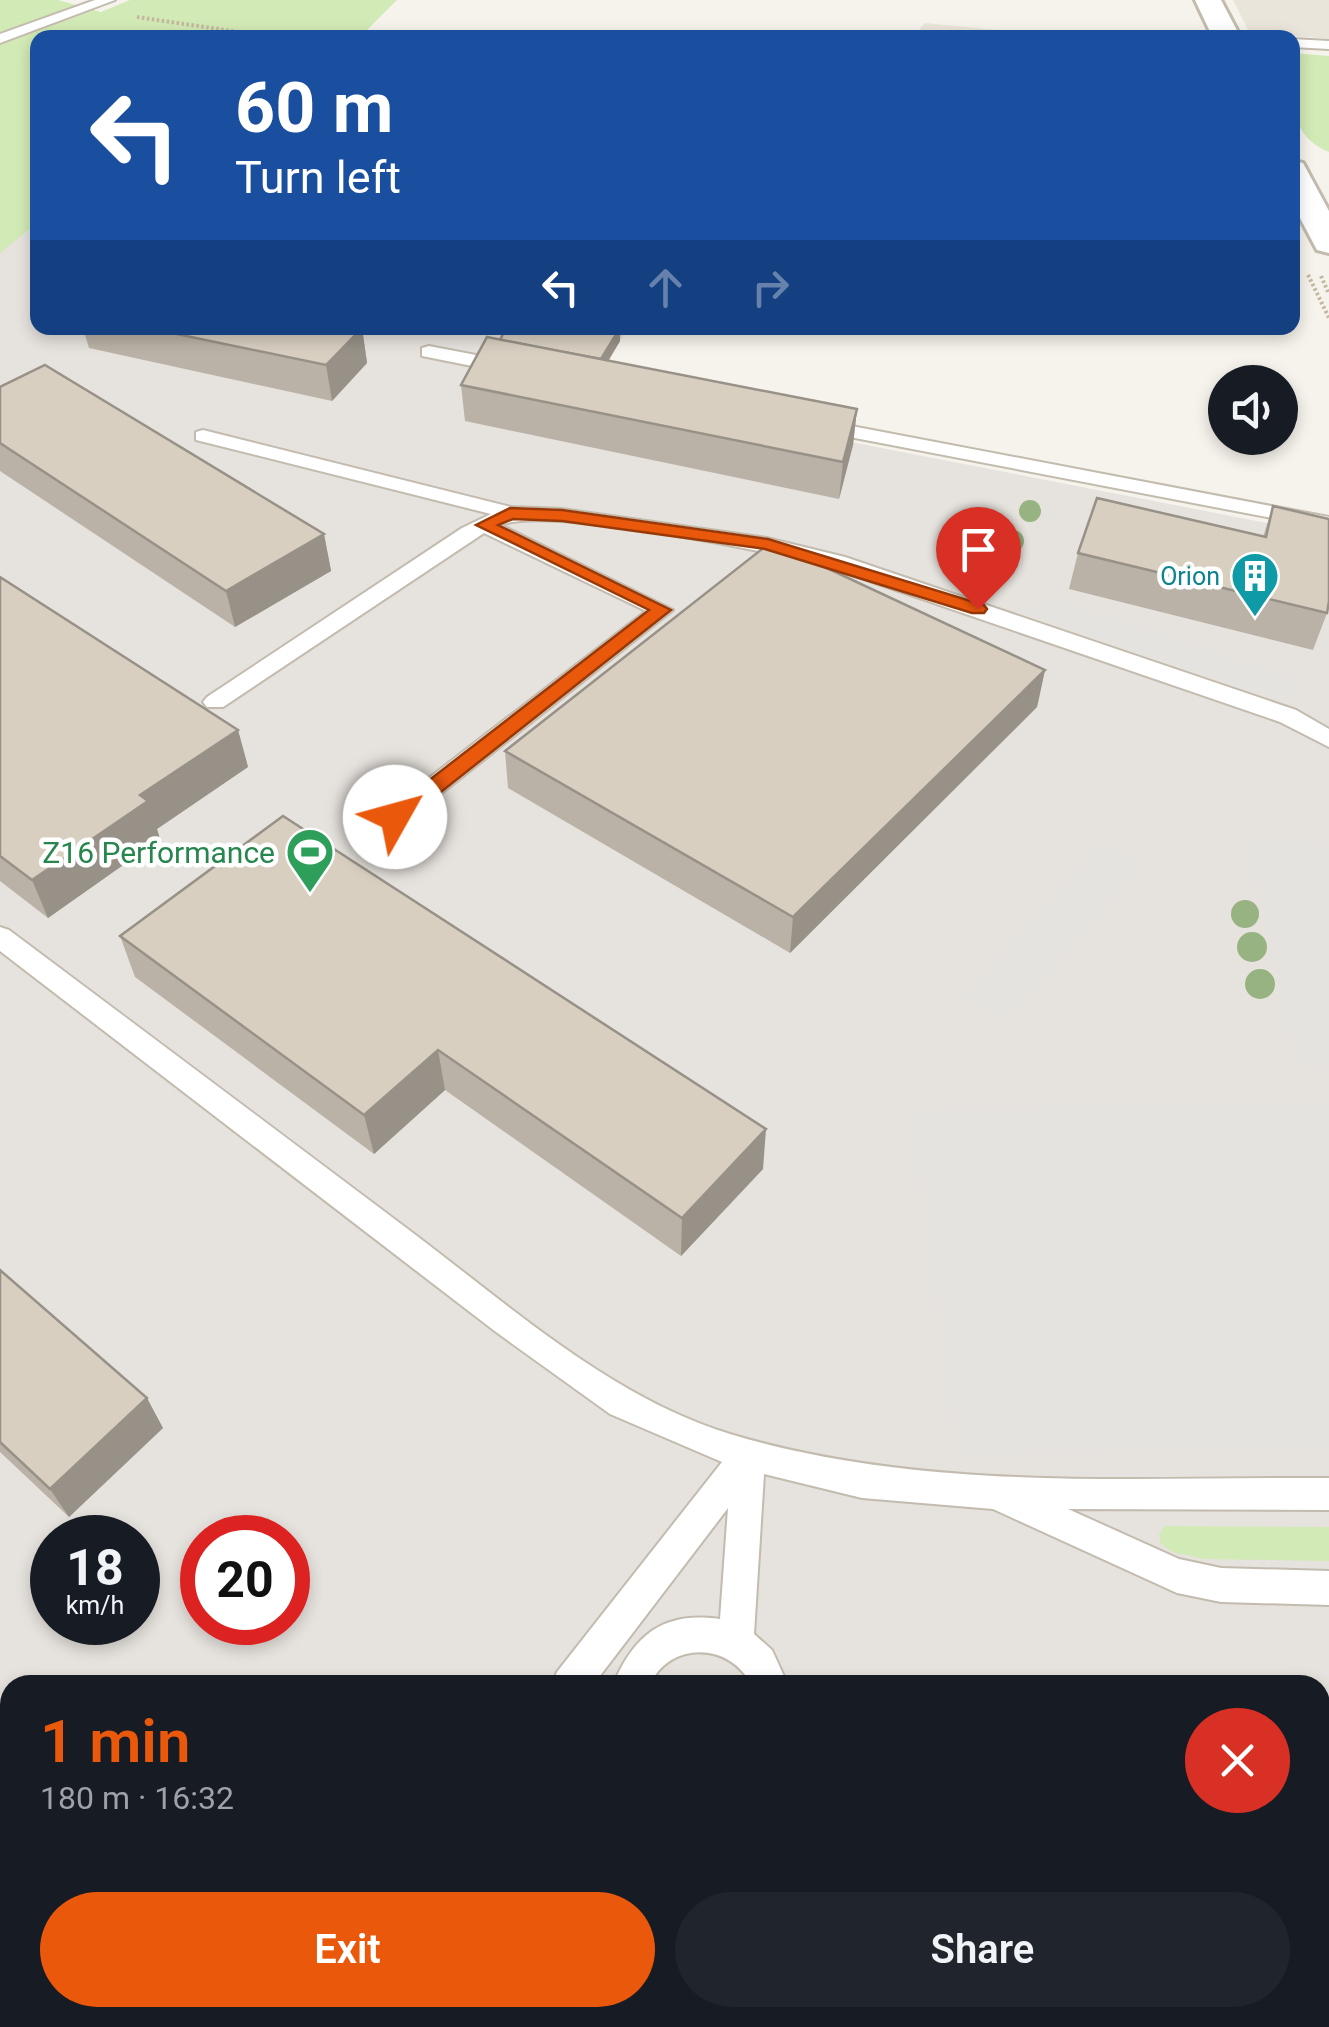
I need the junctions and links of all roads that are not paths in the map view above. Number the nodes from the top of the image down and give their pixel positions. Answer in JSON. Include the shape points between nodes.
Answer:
{"nodes":[{"id":1,"x":1208,"y":0,"type":"edge"},
{"id":2,"x":101,"y":3,"type":"edge"},
{"id":3,"x":1223,"y":30,"type":"edge"},
{"id":4,"x":0,"y":39,"type":"edge"},
{"id":5,"x":1300,"y":43,"type":"edge"},
{"id":6,"x":1329,"y":45,"type":"edge"},
{"id":7,"x":1300,"y":171,"type":"edge"},
{"id":8,"x":1329,"y":175,"type":"edge"},
{"id":9,"x":1300,"y":181,"type":"edge"},
{"id":10,"x":1320,"y":207,"type":"edge"},
{"id":11,"x":1329,"y":243,"type":"edge"},
{"id":12,"x":429,"y":352,"type":"dead end"},
{"id":13,"x":526,"y":370,"type":"edge"},
{"id":14,"x":800,"y":422,"type":"edge"},
{"id":15,"x":203,"y":436,"type":"dead end"},
{"id":16,"x":510,"y":513,"type":"junction"},
{"id":17,"x":1329,"y":522,"type":"edge"},
{"id":18,"x":484,"y":525,"type":"junction"},
{"id":19,"x":215,"y":702,"type":"dead end"},
{"id":20,"x":1329,"y":739,"type":"edge"},
{"id":21,"x":395,"y":817,"type":"dead end"},
{"id":22,"x":0,"y":937,"type":"edge"},
{"id":23,"x":749,"y":1454,"type":"junction"},
{"id":24,"x":995,"y":1493,"type":"junction"},
{"id":25,"x":1329,"y":1494,"type":"edge"},
{"id":26,"x":1329,"y":1588,"type":"edge"},
{"id":27,"x":736,"y":1641,"type":"junction"},
{"id":28,"x":578,"y":1675,"type":"edge"},
{"id":29,"x":637,"y":1675,"type":"edge"},
{"id":30,"x":764,"y":1675,"type":"edge"}],
"edges":[{"from":1,"to":3,"type":"street"},
{"from":2,"to":4,"type":"lane"},
{"from":5,"to":6,"type":"lane"},
{"from":7,"to":8,"type":"street"},
{"from":9,"to":10,"type":"street"},
{"from":10,"to":11,"type":"street"},
{"from":12,"to":13,"type":"lane"},
{"from":14,"to":17,"type":"lane"},
{"from":15,"to":16,"type":"lane"},
{"from":16,"to":18,"type":"lane"},
{"from":16,"to":20,"type":"lane","via":[[768,544],[837,562],[1288,716]]},
{"from":18,"to":19,"type":"lane"},
{"from":18,"to":21,"type":"lane","via":[[662,610]]},
{"from":22,"to":23,"type":"lane","via":[[622,1403]]},
{"from":23,"to":24,"type":"lane","via":[[862,1482]]},
{"from":23,"to":27,"type":"lane"},
{"from":23,"to":28,"type":"lane"},
{"from":24,"to":25,"type":"lane"},
{"from":24,"to":26,"type":"lane","via":[[1177,1576],[1222,1585]]},
{"from":27,"to":29,"type":"lane","via":[[702,1633],[667,1640]]},
{"from":27,"to":30,"type":"lane"}]}
